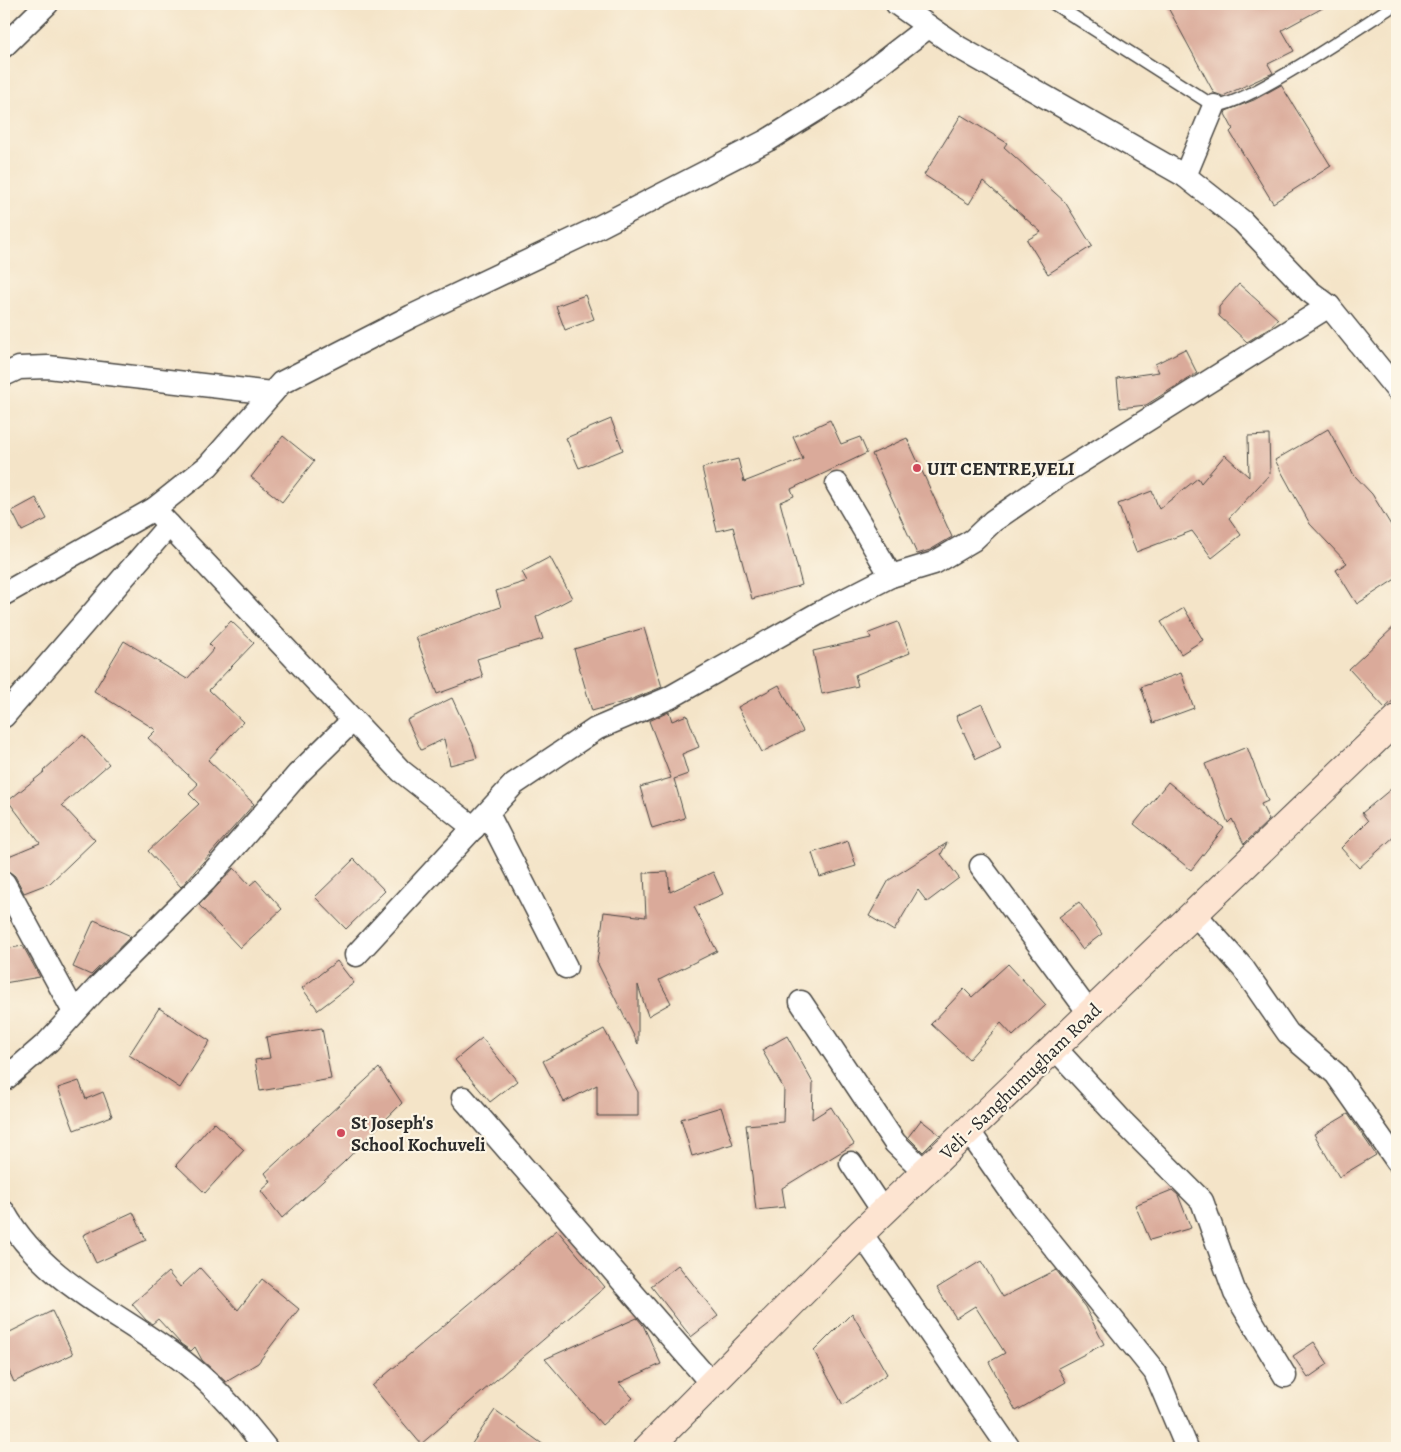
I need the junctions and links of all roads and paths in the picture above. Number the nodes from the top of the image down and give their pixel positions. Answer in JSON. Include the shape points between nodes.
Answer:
{"nodes":[{"id":1,"x":897,"y":4,"type":"edge"},
{"id":2,"x":1054,"y":4,"type":"edge"},
{"id":3,"x":1396,"y":4,"type":"edge"},
{"id":4,"x":37,"y":7,"type":"edge"},
{"id":5,"x":928,"y":27,"type":"junction"},
{"id":6,"x":4,"y":46,"type":"edge"},
{"id":7,"x":1214,"y":106,"type":"junction"},
{"id":8,"x":1185,"y":176,"type":"junction"},
{"id":9,"x":1329,"y":306,"type":"junction"},
{"id":10,"x":4,"y":375,"type":"edge"},
{"id":11,"x":1397,"y":390,"type":"edge"},
{"id":12,"x":272,"y":393,"type":"junction"},
{"id":13,"x":836,"y":484,"type":"dead end"},
{"id":14,"x":162,"y":517,"type":"junction"},
{"id":15,"x":891,"y":576,"type":"junction"},
{"id":16,"x":4,"y":594,"type":"edge"},
{"id":17,"x":4,"y":716,"type":"edge"},
{"id":18,"x":1397,"y":718,"type":"edge"},
{"id":19,"x":353,"y":720,"type":"junction"},
{"id":20,"x":481,"y":821,"type":"junction"},
{"id":21,"x":981,"y":866,"type":"dead end"},
{"id":22,"x":4,"y":883,"type":"edge"},
{"id":23,"x":1194,"y":913,"type":"junction"},
{"id":24,"x":356,"y":955,"type":"dead end"},
{"id":25,"x":566,"y":966,"type":"dead end"},
{"id":26,"x":801,"y":1002,"type":"dead end"},
{"id":27,"x":74,"y":1012,"type":"junction"},
{"id":28,"x":1090,"y":1014,"type":"junction"},
{"id":29,"x":1054,"y":1047,"type":"junction"},
{"id":30,"x":4,"y":1080,"type":"edge"},
{"id":31,"x":463,"y":1098,"type":"dead end"},
{"id":32,"x":968,"y":1130,"type":"junction"},
{"id":33,"x":1397,"y":1161,"type":"edge"},
{"id":34,"x":851,"y":1163,"type":"dead end"},
{"id":35,"x":925,"y":1172,"type":"junction"},
{"id":36,"x":883,"y":1211,"type":"junction"},
{"id":37,"x":4,"y":1212,"type":"edge"},
{"id":38,"x":861,"y":1233,"type":"junction"},
{"id":39,"x":1285,"y":1376,"type":"dead end"},
{"id":40,"x":712,"y":1383,"type":"junction"},
{"id":41,"x":266,"y":1448,"type":"edge"},
{"id":42,"x":648,"y":1448,"type":"edge"},
{"id":43,"x":1009,"y":1448,"type":"edge"},
{"id":44,"x":1186,"y":1448,"type":"edge"}],
"edges":[{"from":1,"to":5,"type":"street"},
{"from":2,"to":7,"type":"lane"},
{"from":3,"to":7,"type":"lane","via":[[1267,85],[1224,106]]},
{"from":4,"to":6,"type":"street"},
{"from":5,"to":8,"type":"street"},
{"from":5,"to":12,"type":"street","via":[[839,96],[768,140],[587,233],[412,316],[282,383]]},
{"from":7,"to":8,"type":"street"},
{"from":8,"to":9,"type":"street","via":[[1242,221],[1309,291]]},
{"from":9,"to":11,"type":"street"},
{"from":9,"to":15,"type":"street","via":[[1058,476],[993,521],[973,540],[934,563]]},
{"from":10,"to":12,"type":"street","via":[[19,368],[48,367]]},
{"from":12,"to":14,"type":"street"},
{"from":13,"to":15,"type":"street"},
{"from":14,"to":16,"type":"street"},
{"from":14,"to":17,"type":"street"},
{"from":14,"to":19,"type":"street"},
{"from":15,"to":20,"type":"street","via":[[669,698],[596,729],[514,784]]},
{"from":18,"to":23,"type":"main road","name":"Veli - Sanghumugham Road"},
{"from":19,"to":20,"type":"street","via":[[401,771]]},
{"from":19,"to":27,"type":"street","via":[[298,774],[205,881]]},
{"from":20,"to":24,"type":"street"},
{"from":20,"to":25,"type":"street"},
{"from":21,"to":28,"type":"street"},
{"from":22,"to":27,"type":"street"},
{"from":23,"to":28,"type":"main road","name":"Veli - Sanghumugham Road"},
{"from":23,"to":33,"type":"street","via":[[1243,968],[1288,1033],[1336,1074]]},
{"from":26,"to":35,"type":"street","via":[[895,1143]]},
{"from":27,"to":30,"type":"street","via":[[48,1042]]},
{"from":28,"to":29,"type":"main road","name":"Veli - Sanghumugham Road"},
{"from":29,"to":32,"type":"main road","name":"Veli - Sanghumugham Road"},
{"from":29,"to":39,"type":"street","via":[[1202,1201],[1235,1293]]},
{"from":31,"to":40,"type":"street"},
{"from":32,"to":35,"type":"main road","name":"Veli - Sanghumugham Road"},
{"from":32,"to":44,"type":"street","via":[[1021,1206],[1155,1372]]},
{"from":34,"to":36,"type":"street"},
{"from":35,"to":36,"type":"main road","name":"Veli - Sanghumugham Road"},
{"from":36,"to":38,"type":"main road","name":"Veli - Sanghumugham Road"},
{"from":37,"to":41,"type":"street","via":[[34,1255],[69,1284],[188,1365],[225,1398]]},
{"from":38,"to":40,"type":"main road","name":"Veli - Sanghumugham Road"},
{"from":38,"to":43,"type":"street"},
{"from":40,"to":42,"type":"main road","name":"Veli - Sanghumugham Road"}]}
